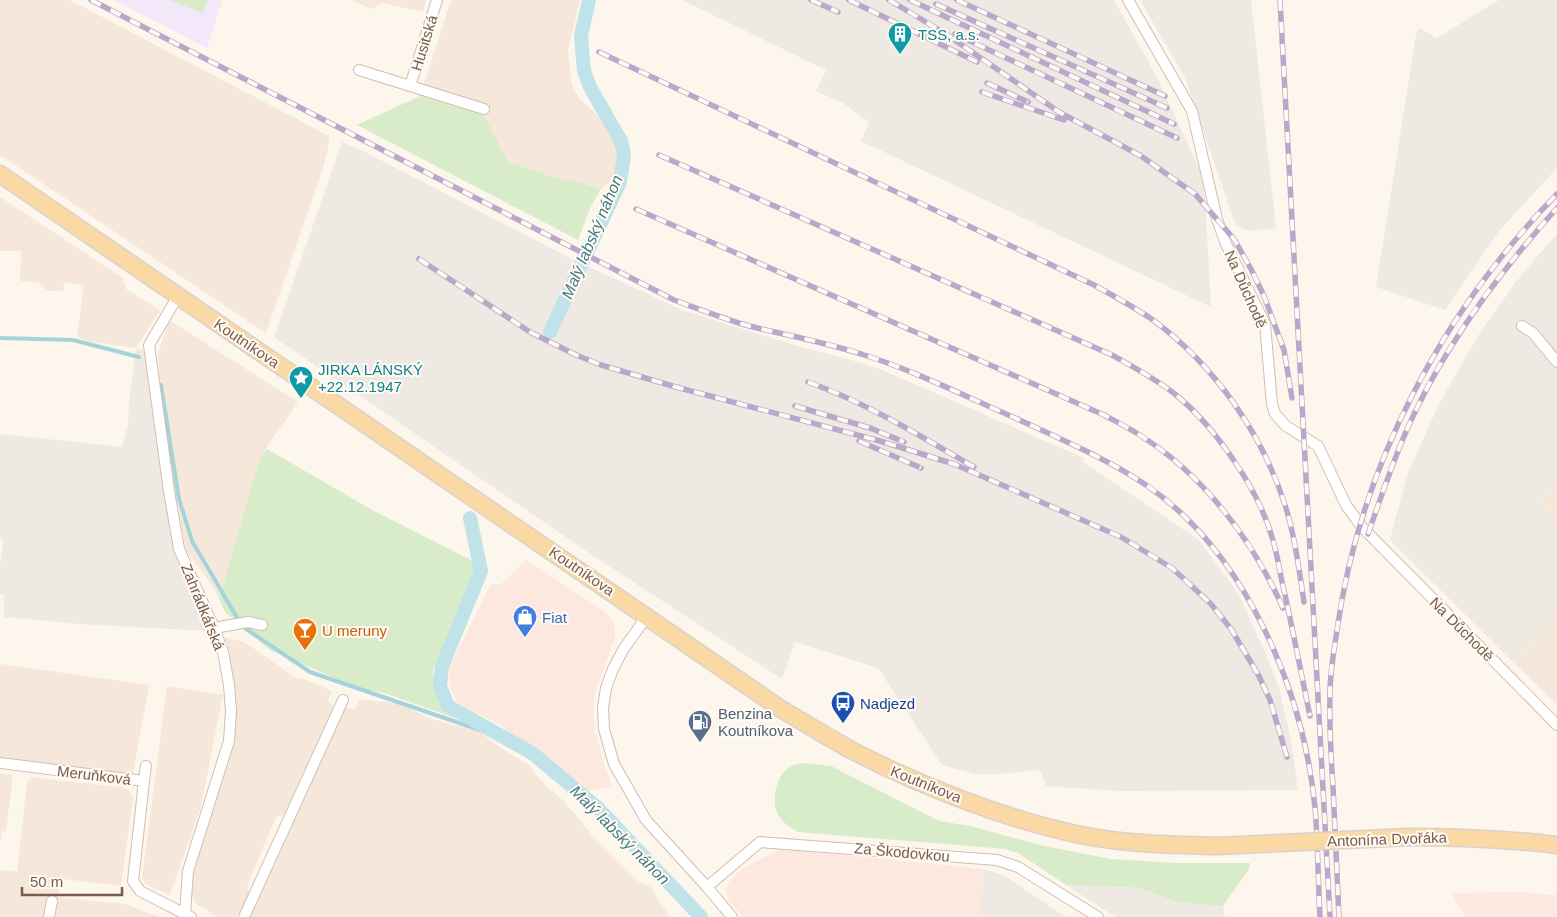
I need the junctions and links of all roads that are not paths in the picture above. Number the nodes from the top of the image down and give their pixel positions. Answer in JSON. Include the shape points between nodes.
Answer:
{"nodes":[{"id":1,"x":437,"y":0,"type":"edge"},
{"id":2,"x":1128,"y":0,"type":"edge"},
{"id":3,"x":359,"y":70,"type":"dead end"},
{"id":4,"x":410,"y":86,"type":"junction"},
{"id":5,"x":484,"y":109,"type":"dead end"},
{"id":6,"x":0,"y":174,"type":"edge"},
{"id":7,"x":178,"y":296,"type":"junction"},
{"id":8,"x":1522,"y":326,"type":"dead end"},
{"id":9,"x":1557,"y":362,"type":"edge"},
{"id":10,"x":646,"y":616,"type":"junction"},
{"id":11,"x":262,"y":625,"type":"dead end"},
{"id":12,"x":214,"y":628,"type":"junction"},
{"id":13,"x":343,"y":700,"type":"dead end"},
{"id":14,"x":1556,"y":722,"type":"edge"},
{"id":15,"x":0,"y":763,"type":"edge"},
{"id":16,"x":146,"y":766,"type":"dead end"},
{"id":17,"x":144,"y":781,"type":"junction"},
{"id":18,"x":1557,"y":845,"type":"edge"},
{"id":19,"x":1216,"y":846,"type":"joint"},
{"id":20,"x":707,"y":887,"type":"junction"},
{"id":21,"x":52,"y":901,"type":"dead end"},
{"id":22,"x":188,"y":915,"type":"edge"},
{"id":23,"x":49,"y":917,"type":"edge"},
{"id":24,"x":244,"y":917,"type":"edge"},
{"id":25,"x":732,"y":917,"type":"edge"},
{"id":26,"x":1098,"y":917,"type":"edge"}],
"edges":[{"from":1,"to":4,"type":"street","name":"Husitská"},
{"from":2,"to":14,"type":"street","name":"Na Důchodě","via":[[1192,111],[1217,219],[1265,324],[1275,414],[1286,426],[1318,446],[1346,505],[1362,527]]},
{"from":3,"to":4,"type":"street","name":"Husitská"},
{"from":4,"to":5,"type":"street","name":"Husitská"},
{"from":6,"to":7,"type":"main road","name":"Koutníkova"},
{"from":7,"to":10,"type":"main road","name":"Koutníkova"},
{"from":7,"to":12,"type":"street","name":"Zahrádkářská","via":[[149,345],[179,549]]},
{"from":8,"to":9,"type":"street"},
{"from":10,"to":19,"type":"main road","name":"Koutníkova","via":[[782,709],[851,750],[915,781],[1004,813],[1078,834],[1155,844]]},
{"from":10,"to":20,"type":"street","via":[[609,678],[604,703],[604,729],[614,764],[646,820]]},
{"from":11,"to":12,"type":"street","via":[[248,622]]},
{"from":12,"to":22,"type":"street","name":"Zahrádkářská","via":[[226,669],[231,725],[188,870]]},
{"from":13,"to":24,"type":"street"},
{"from":15,"to":17,"type":"street","name":"Meruňková"},
{"from":16,"to":17,"type":"street"},
{"from":17,"to":22,"type":"street","name":"Meruňková","via":[[133,881],[140,891]]},
{"from":18,"to":19,"type":"main road","name":"Antonína Dvořáka","bridge":true,"via":[[1447,837]]},
{"from":20,"to":25,"type":"street"},
{"from":20,"to":26,"type":"street","name":"Za Škodovkou","via":[[760,842],[803,844],[997,860],[1018,867]]},
{"from":21,"to":23,"type":"street"}]}
